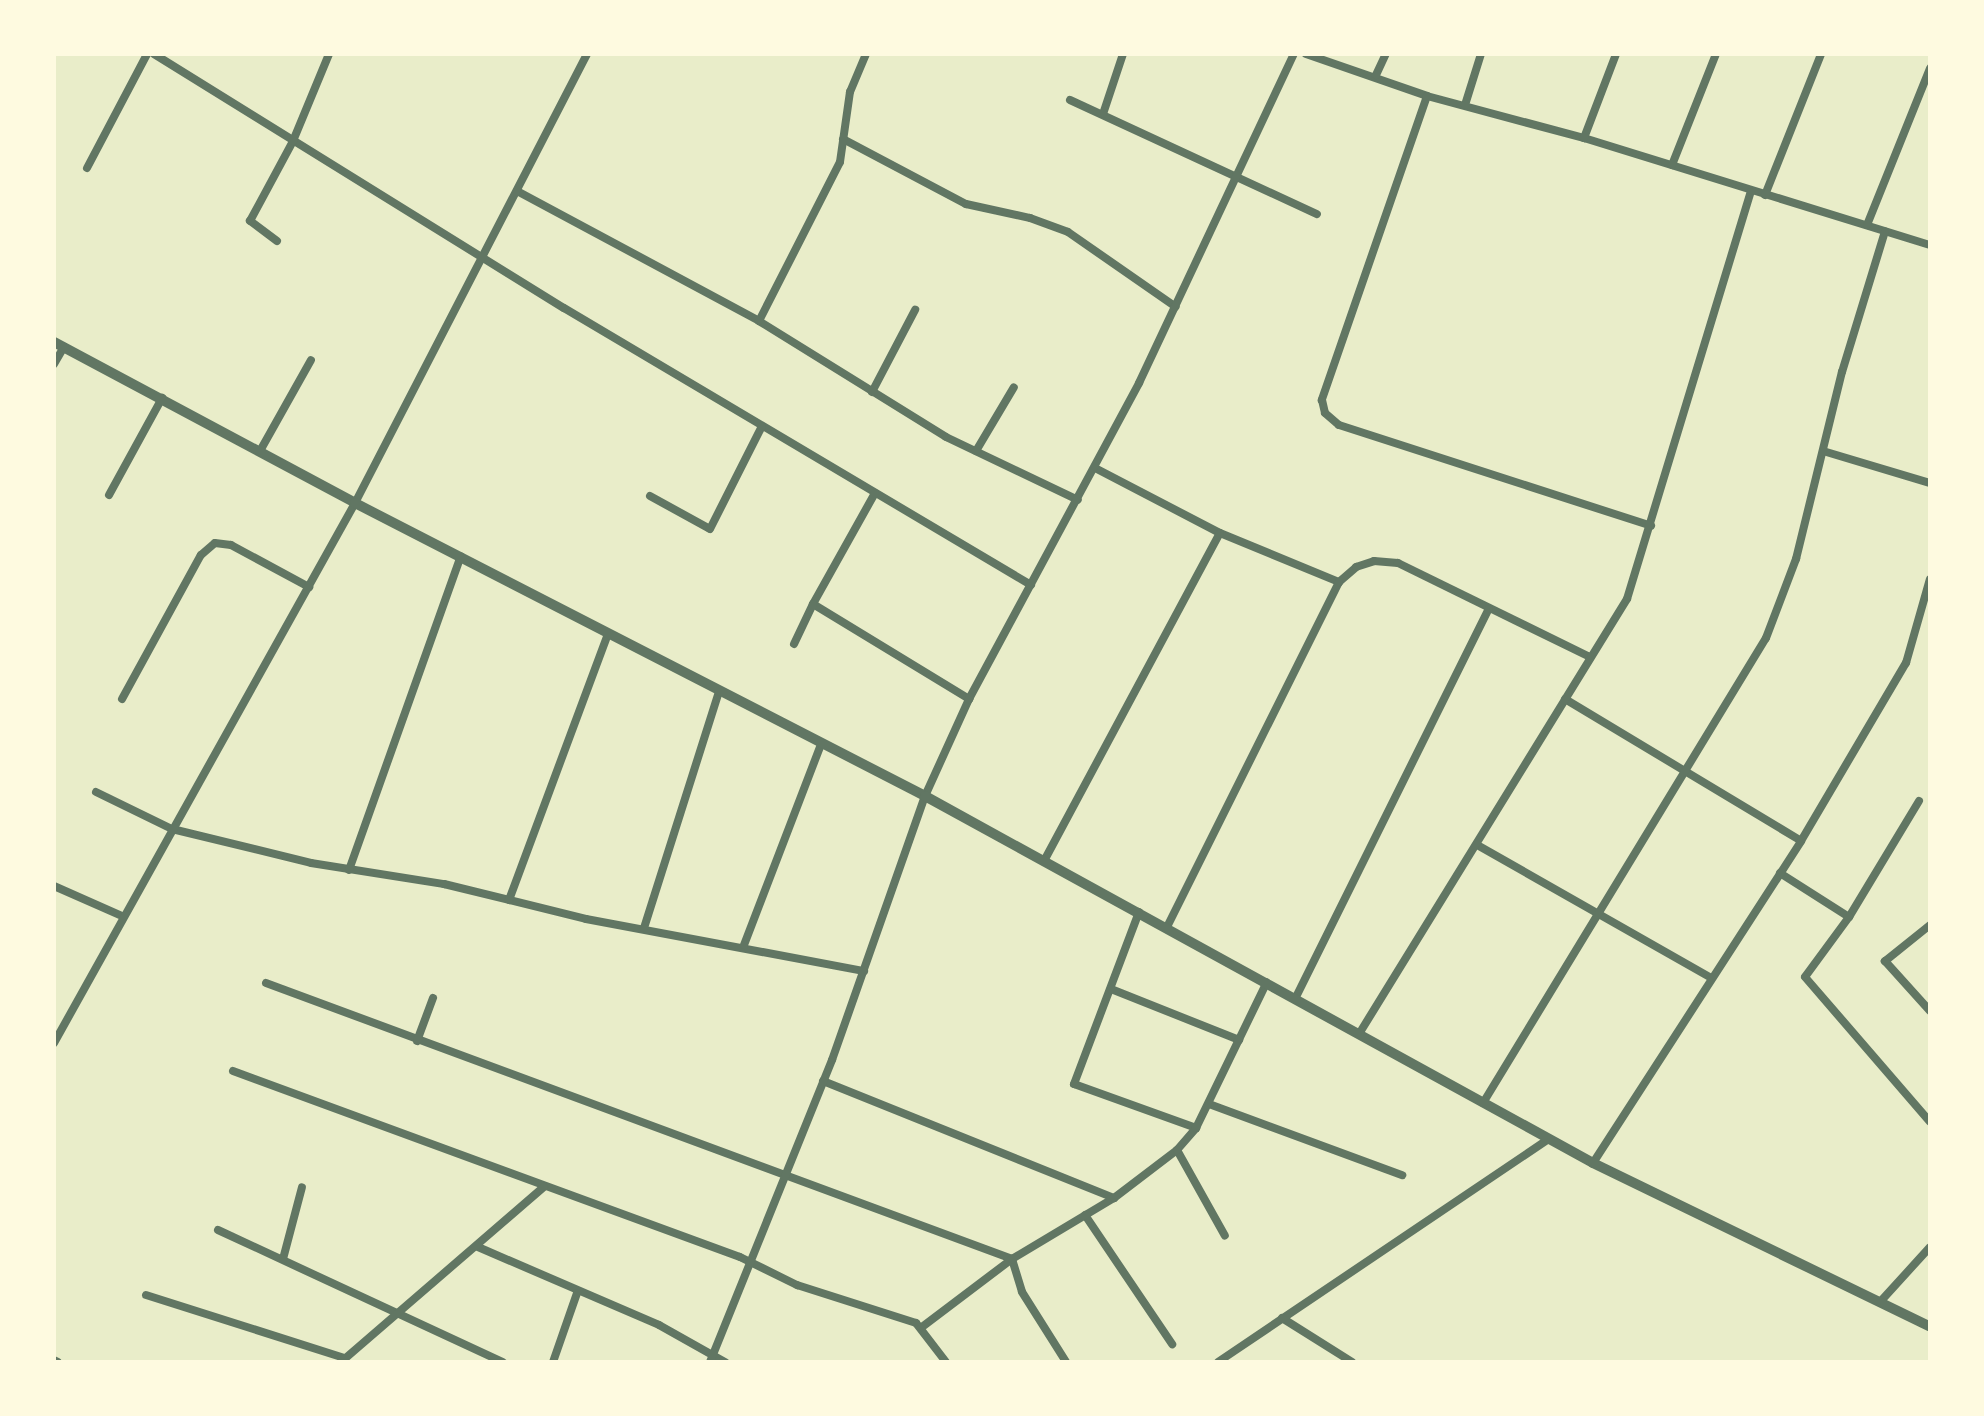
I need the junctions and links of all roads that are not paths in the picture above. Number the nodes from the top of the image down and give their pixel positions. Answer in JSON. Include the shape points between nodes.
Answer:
{"nodes":[{"id":1,"x":147,"y":54,"type":"edge"},
{"id":2,"x":154,"y":54,"type":"edge"},
{"id":3,"x":329,"y":54,"type":"edge"},
{"id":4,"x":587,"y":54,"type":"edge"},
{"id":5,"x":866,"y":54,"type":"edge"},
{"id":6,"x":1123,"y":54,"type":"edge"},
{"id":7,"x":1294,"y":54,"type":"edge"},
{"id":8,"x":1306,"y":54,"type":"edge"},
{"id":9,"x":1386,"y":54,"type":"edge"},
{"id":10,"x":1481,"y":54,"type":"edge"},
{"id":11,"x":1616,"y":54,"type":"edge"},
{"id":12,"x":1716,"y":54,"type":"edge"},
{"id":13,"x":1821,"y":54,"type":"edge"},
{"id":14,"x":1930,"y":68,"type":"edge"},
{"id":15,"x":1376,"y":75,"type":"junction"},
{"id":16,"x":1427,"y":96,"type":"junction"},
{"id":17,"x":1070,"y":100,"type":"dead end"},
{"id":18,"x":1465,"y":105,"type":"junction"},
{"id":19,"x":1103,"y":114,"type":"junction"},
{"id":20,"x":1584,"y":138,"type":"junction"},
{"id":21,"x":843,"y":139,"type":"junction"},
{"id":22,"x":293,"y":141,"type":"junction"},
{"id":23,"x":1672,"y":165,"type":"junction"},
{"id":24,"x":87,"y":168,"type":"dead end"},
{"id":25,"x":1236,"y":176,"type":"junction"},
{"id":26,"x":517,"y":191,"type":"junction"},
{"id":27,"x":1751,"y":192,"type":"junction"},
{"id":28,"x":1765,"y":195,"type":"junction"},
{"id":29,"x":1317,"y":214,"type":"dead end"},
{"id":30,"x":1867,"y":225,"type":"junction"},
{"id":31,"x":1885,"y":231,"type":"junction"},
{"id":32,"x":277,"y":241,"type":"dead end"},
{"id":33,"x":1930,"y":245,"type":"edge"},
{"id":34,"x":482,"y":257,"type":"junction"},
{"id":35,"x":1176,"y":307,"type":"junction"},
{"id":36,"x":915,"y":310,"type":"dead end"},
{"id":37,"x":759,"y":321,"type":"junction"},
{"id":38,"x":59,"y":344,"type":"edge"},
{"id":39,"x":311,"y":360,"type":"dead end"},
{"id":40,"x":54,"y":364,"type":"edge"},
{"id":41,"x":1014,"y":387,"type":"dead end"},
{"id":42,"x":872,"y":392,"type":"junction"},
{"id":43,"x":162,"y":398,"type":"junction"},
{"id":44,"x":762,"y":426,"type":"junction"},
{"id":45,"x":260,"y":451,"type":"junction"},
{"id":46,"x":976,"y":451,"type":"junction"},
{"id":47,"x":1823,"y":451,"type":"junction"},
{"id":48,"x":1095,"y":468,"type":"junction"},
{"id":49,"x":1930,"y":483,"type":"edge"},
{"id":50,"x":875,"y":493,"type":"junction"},
{"id":51,"x":109,"y":495,"type":"dead end"},
{"id":52,"x":650,"y":496,"type":"dead end"},
{"id":53,"x":1078,"y":500,"type":"junction"},
{"id":54,"x":355,"y":503,"type":"junction"},
{"id":55,"x":1651,"y":526,"type":"junction"},
{"id":56,"x":1220,"y":533,"type":"junction"},
{"id":57,"x":461,"y":556,"type":"junction"},
{"id":58,"x":1930,"y":579,"type":"edge"},
{"id":59,"x":1339,"y":582,"type":"junction"},
{"id":60,"x":1031,"y":585,"type":"junction"},
{"id":61,"x":309,"y":587,"type":"junction"},
{"id":62,"x":813,"y":604,"type":"junction"},
{"id":63,"x":1489,"y":609,"type":"junction"},
{"id":64,"x":608,"y":634,"type":"junction"},
{"id":65,"x":794,"y":644,"type":"dead end"},
{"id":66,"x":1588,"y":656,"type":"junction"},
{"id":67,"x":719,"y":691,"type":"junction"},
{"id":68,"x":122,"y":699,"type":"dead end"},
{"id":69,"x":969,"y":699,"type":"junction"},
{"id":70,"x":1565,"y":699,"type":"junction"},
{"id":71,"x":821,"y":744,"type":"junction"},
{"id":72,"x":1682,"y":773,"type":"junction"},
{"id":73,"x":96,"y":792,"type":"dead end"},
{"id":74,"x":925,"y":796,"type":"junction"},
{"id":75,"x":1919,"y":801,"type":"dead end"},
{"id":76,"x":172,"y":829,"type":"junction"},
{"id":77,"x":1801,"y":841,"type":"junction"},
{"id":78,"x":1479,"y":846,"type":"junction"},
{"id":79,"x":1044,"y":861,"type":"junction"},
{"id":80,"x":349,"y":870,"type":"junction"},
{"id":81,"x":1780,"y":873,"type":"junction"},
{"id":82,"x":54,"y":886,"type":"edge"},
{"id":83,"x":509,"y":900,"type":"junction"},
{"id":84,"x":1139,"y":912,"type":"junction"},
{"id":85,"x":1600,"y":913,"type":"junction"},
{"id":86,"x":122,"y":916,"type":"junction"},
{"id":87,"x":1849,"y":917,"type":"junction"},
{"id":88,"x":1930,"y":925,"type":"edge"},
{"id":89,"x":1167,"y":927,"type":"junction"},
{"id":90,"x":644,"y":928,"type":"junction"},
{"id":91,"x":744,"y":945,"type":"junction"},
{"id":92,"x":864,"y":971,"type":"junction"},
{"id":93,"x":1711,"y":978,"type":"junction"},
{"id":94,"x":1267,"y":982,"type":"junction"},
{"id":95,"x":266,"y":983,"type":"dead end"},
{"id":96,"x":1111,"y":989,"type":"junction"},
{"id":97,"x":1296,"y":997,"type":"junction"},
{"id":98,"x":433,"y":998,"type":"dead end"},
{"id":99,"x":1930,"y":1011,"type":"edge"},
{"id":100,"x":54,"y":1021,"type":"edge"},
{"id":101,"x":63,"y":1026,"type":"junction"},
{"id":102,"x":1359,"y":1034,"type":"junction"},
{"id":103,"x":1239,"y":1040,"type":"junction"},
{"id":104,"x":417,"y":1041,"type":"junction"},
{"id":105,"x":54,"y":1043,"type":"edge"},
{"id":106,"x":233,"y":1071,"type":"dead end"},
{"id":107,"x":823,"y":1081,"type":"junction"},
{"id":108,"x":1483,"y":1103,"type":"junction"},
{"id":109,"x":1209,"y":1104,"type":"junction"},
{"id":110,"x":1930,"y":1122,"type":"edge"},
{"id":111,"x":1196,"y":1128,"type":"junction"},
{"id":112,"x":1549,"y":1139,"type":"junction"},
{"id":113,"x":1177,"y":1150,"type":"junction"},
{"id":114,"x":1593,"y":1163,"type":"junction"},
{"id":115,"x":786,"y":1175,"type":"junction"},
{"id":116,"x":1402,"y":1175,"type":"dead end"},
{"id":117,"x":302,"y":1187,"type":"dead end"},
{"id":118,"x":544,"y":1187,"type":"junction"},
{"id":119,"x":1114,"y":1198,"type":"junction"},
{"id":120,"x":1085,"y":1215,"type":"junction"},
{"id":121,"x":218,"y":1230,"type":"dead end"},
{"id":122,"x":1225,"y":1236,"type":"dead end"},
{"id":123,"x":478,"y":1247,"type":"junction"},
{"id":124,"x":1930,"y":1247,"type":"edge"},
{"id":125,"x":283,"y":1259,"type":"junction"},
{"id":126,"x":1012,"y":1259,"type":"junction"},
{"id":127,"x":750,"y":1262,"type":"junction"},
{"id":128,"x":577,"y":1293,"type":"junction"},
{"id":129,"x":146,"y":1295,"type":"dead end"},
{"id":130,"x":1880,"y":1302,"type":"junction"},
{"id":131,"x":395,"y":1314,"type":"junction"},
{"id":132,"x":1282,"y":1318,"type":"junction"},
{"id":133,"x":922,"y":1327,"type":"junction"},
{"id":134,"x":1930,"y":1327,"type":"edge"},
{"id":135,"x":1172,"y":1344,"type":"dead end"},
{"id":136,"x":711,"y":1359,"type":"edge"},
{"id":137,"x":343,"y":1360,"type":"edge"},
{"id":138,"x":503,"y":1362,"type":"edge"},
{"id":139,"x":553,"y":1362,"type":"edge"},
{"id":140,"x":725,"y":1362,"type":"edge"},
{"id":141,"x":946,"y":1362,"type":"edge"},
{"id":142,"x":1066,"y":1362,"type":"edge"},
{"id":143,"x":1218,"y":1362,"type":"edge"},
{"id":144,"x":1352,"y":1362,"type":"edge"}],
"edges":[{"from":1,"to":24,"type":"street"},
{"from":2,"to":22,"type":"street"},
{"from":3,"to":22,"type":"street"},
{"from":4,"to":26,"type":"street"},
{"from":5,"to":21,"type":"street","via":[[850,92]]},
{"from":6,"to":19,"type":"street"},
{"from":7,"to":25,"type":"street"},
{"from":8,"to":15,"type":"street"},
{"from":9,"to":15,"type":"street"},
{"from":10,"to":18,"type":"street"},
{"from":11,"to":20,"type":"street"},
{"from":12,"to":23,"type":"street"},
{"from":13,"to":28,"type":"street"},
{"from":14,"to":30,"type":"street"},
{"from":15,"to":16,"type":"street"},
{"from":16,"to":18,"type":"street"},
{"from":16,"to":55,"type":"street","via":[[1322,400],[1325,413],[1339,425]]},
{"from":17,"to":19,"type":"street"},
{"from":18,"to":20,"type":"street"},
{"from":19,"to":25,"type":"street"},
{"from":20,"to":23,"type":"street"},
{"from":21,"to":35,"type":"street","via":[[966,204],[1068,232]]},
{"from":21,"to":37,"type":"street","via":[[840,162]]},
{"from":22,"to":32,"type":"street","via":[[250,221]]},
{"from":22,"to":34,"type":"street"},
{"from":23,"to":27,"type":"street"},
{"from":25,"to":29,"type":"street"},
{"from":25,"to":35,"type":"street"},
{"from":26,"to":34,"type":"street"},
{"from":26,"to":37,"type":"street"},
{"from":27,"to":28,"type":"street"},
{"from":27,"to":55,"type":"street"},
{"from":28,"to":30,"type":"street"},
{"from":30,"to":31,"type":"street"},
{"from":31,"to":33,"type":"street"},
{"from":31,"to":47,"type":"street"},
{"from":34,"to":44,"type":"street"},
{"from":34,"to":54,"type":"street"},
{"from":35,"to":48,"type":"street"},
{"from":36,"to":42,"type":"street"},
{"from":37,"to":42,"type":"street"},
{"from":38,"to":40,"type":"street"},
{"from":38,"to":43,"type":"street"},
{"from":39,"to":45,"type":"street"},
{"from":41,"to":46,"type":"street"},
{"from":42,"to":46,"type":"street"},
{"from":43,"to":45,"type":"street"},
{"from":43,"to":51,"type":"street"},
{"from":44,"to":50,"type":"street"},
{"from":44,"to":52,"type":"street","via":[[710,529]]},
{"from":45,"to":54,"type":"street"},
{"from":46,"to":53,"type":"street"},
{"from":47,"to":49,"type":"street"},
{"from":47,"to":72,"type":"street","via":[[1796,559],[1766,638]]},
{"from":48,"to":53,"type":"street"},
{"from":48,"to":56,"type":"street"},
{"from":50,"to":60,"type":"street"},
{"from":50,"to":62,"type":"street"},
{"from":53,"to":60,"type":"street"},
{"from":54,"to":57,"type":"street"},
{"from":54,"to":61,"type":"street"},
{"from":55,"to":66,"type":"street","via":[[1627,599]]},
{"from":56,"to":59,"type":"street"},
{"from":56,"to":79,"type":"street"},
{"from":57,"to":64,"type":"street"},
{"from":57,"to":80,"type":"street"},
{"from":58,"to":77,"type":"street","via":[[1906,663]]},
{"from":59,"to":63,"type":"street","via":[[1374,561],[1398,563]]},
{"from":59,"to":89,"type":"street"},
{"from":60,"to":69,"type":"street"},
{"from":61,"to":68,"type":"street","via":[[231,545],[215,543],[201,555]]},
{"from":61,"to":76,"type":"street"},
{"from":62,"to":65,"type":"street"},
{"from":62,"to":69,"type":"street"},
{"from":63,"to":66,"type":"street"},
{"from":63,"to":97,"type":"street"},
{"from":64,"to":67,"type":"street"},
{"from":64,"to":83,"type":"street"},
{"from":66,"to":70,"type":"street"},
{"from":67,"to":71,"type":"street"},
{"from":67,"to":90,"type":"street"},
{"from":69,"to":74,"type":"street"},
{"from":70,"to":72,"type":"street"},
{"from":70,"to":78,"type":"street"},
{"from":71,"to":74,"type":"street"},
{"from":71,"to":91,"type":"street"},
{"from":72,"to":77,"type":"street"},
{"from":72,"to":85,"type":"street"},
{"from":73,"to":76,"type":"street"},
{"from":74,"to":79,"type":"street"},
{"from":74,"to":92,"type":"street"},
{"from":75,"to":87,"type":"street"},
{"from":76,"to":80,"type":"street"},
{"from":76,"to":86,"type":"street"},
{"from":77,"to":81,"type":"street"},
{"from":78,"to":85,"type":"street"},
{"from":78,"to":102,"type":"street"},
{"from":79,"to":84,"type":"street"},
{"from":80,"to":83,"type":"street"},
{"from":81,"to":87,"type":"street"},
{"from":81,"to":93,"type":"street"},
{"from":82,"to":86,"type":"street"},
{"from":83,"to":90,"type":"street"},
{"from":84,"to":89,"type":"street"},
{"from":84,"to":96,"type":"street"},
{"from":85,"to":93,"type":"street"},
{"from":85,"to":108,"type":"street"},
{"from":86,"to":101,"type":"street"},
{"from":87,"to":110,"type":"street","via":[[1805,977]]},
{"from":88,"to":99,"type":"street","via":[[1885,961]]},
{"from":89,"to":94,"type":"street"},
{"from":90,"to":91,"type":"street"},
{"from":91,"to":92,"type":"street"},
{"from":92,"to":107,"type":"street"},
{"from":93,"to":114,"type":"street"},
{"from":94,"to":97,"type":"street"},
{"from":94,"to":103,"type":"street"},
{"from":95,"to":104,"type":"street"},
{"from":96,"to":103,"type":"street"},
{"from":96,"to":111,"type":"street","via":[[1074,1084]]},
{"from":97,"to":102,"type":"street"},
{"from":98,"to":104,"type":"street"},
{"from":100,"to":101,"type":"street"},
{"from":101,"to":105,"type":"street"},
{"from":102,"to":108,"type":"street"},
{"from":103,"to":109,"type":"street"},
{"from":104,"to":115,"type":"street"},
{"from":106,"to":118,"type":"street"},
{"from":107,"to":115,"type":"street"},
{"from":107,"to":119,"type":"street"},
{"from":108,"to":112,"type":"street"},
{"from":109,"to":111,"type":"street"},
{"from":109,"to":116,"type":"street"},
{"from":111,"to":113,"type":"street"},
{"from":112,"to":114,"type":"street"},
{"from":112,"to":132,"type":"street"},
{"from":113,"to":119,"type":"street"},
{"from":113,"to":122,"type":"street"},
{"from":114,"to":130,"type":"street"},
{"from":115,"to":126,"type":"street"},
{"from":115,"to":127,"type":"street"},
{"from":117,"to":125,"type":"street"},
{"from":118,"to":123,"type":"street"},
{"from":118,"to":127,"type":"street"},
{"from":119,"to":120,"type":"street"},
{"from":120,"to":126,"type":"street"},
{"from":120,"to":135,"type":"street"},
{"from":121,"to":125,"type":"street"},
{"from":123,"to":128,"type":"street"},
{"from":123,"to":131,"type":"street"},
{"from":124,"to":130,"type":"street"},
{"from":125,"to":131,"type":"street"},
{"from":126,"to":133,"type":"street"},
{"from":126,"to":142,"type":"street","via":[[1022,1292]]},
{"from":127,"to":133,"type":"street","via":[[797,1285]]},
{"from":127,"to":136,"type":"street"},
{"from":128,"to":136,"type":"street","via":[[659,1325]]},
{"from":128,"to":139,"type":"street"},
{"from":129,"to":137,"type":"street"},
{"from":130,"to":134,"type":"street"},
{"from":131,"to":137,"type":"street"},
{"from":131,"to":138,"type":"street"},
{"from":132,"to":143,"type":"street"},
{"from":132,"to":144,"type":"street"},
{"from":133,"to":141,"type":"street"},
{"from":136,"to":140,"type":"street"}]}
